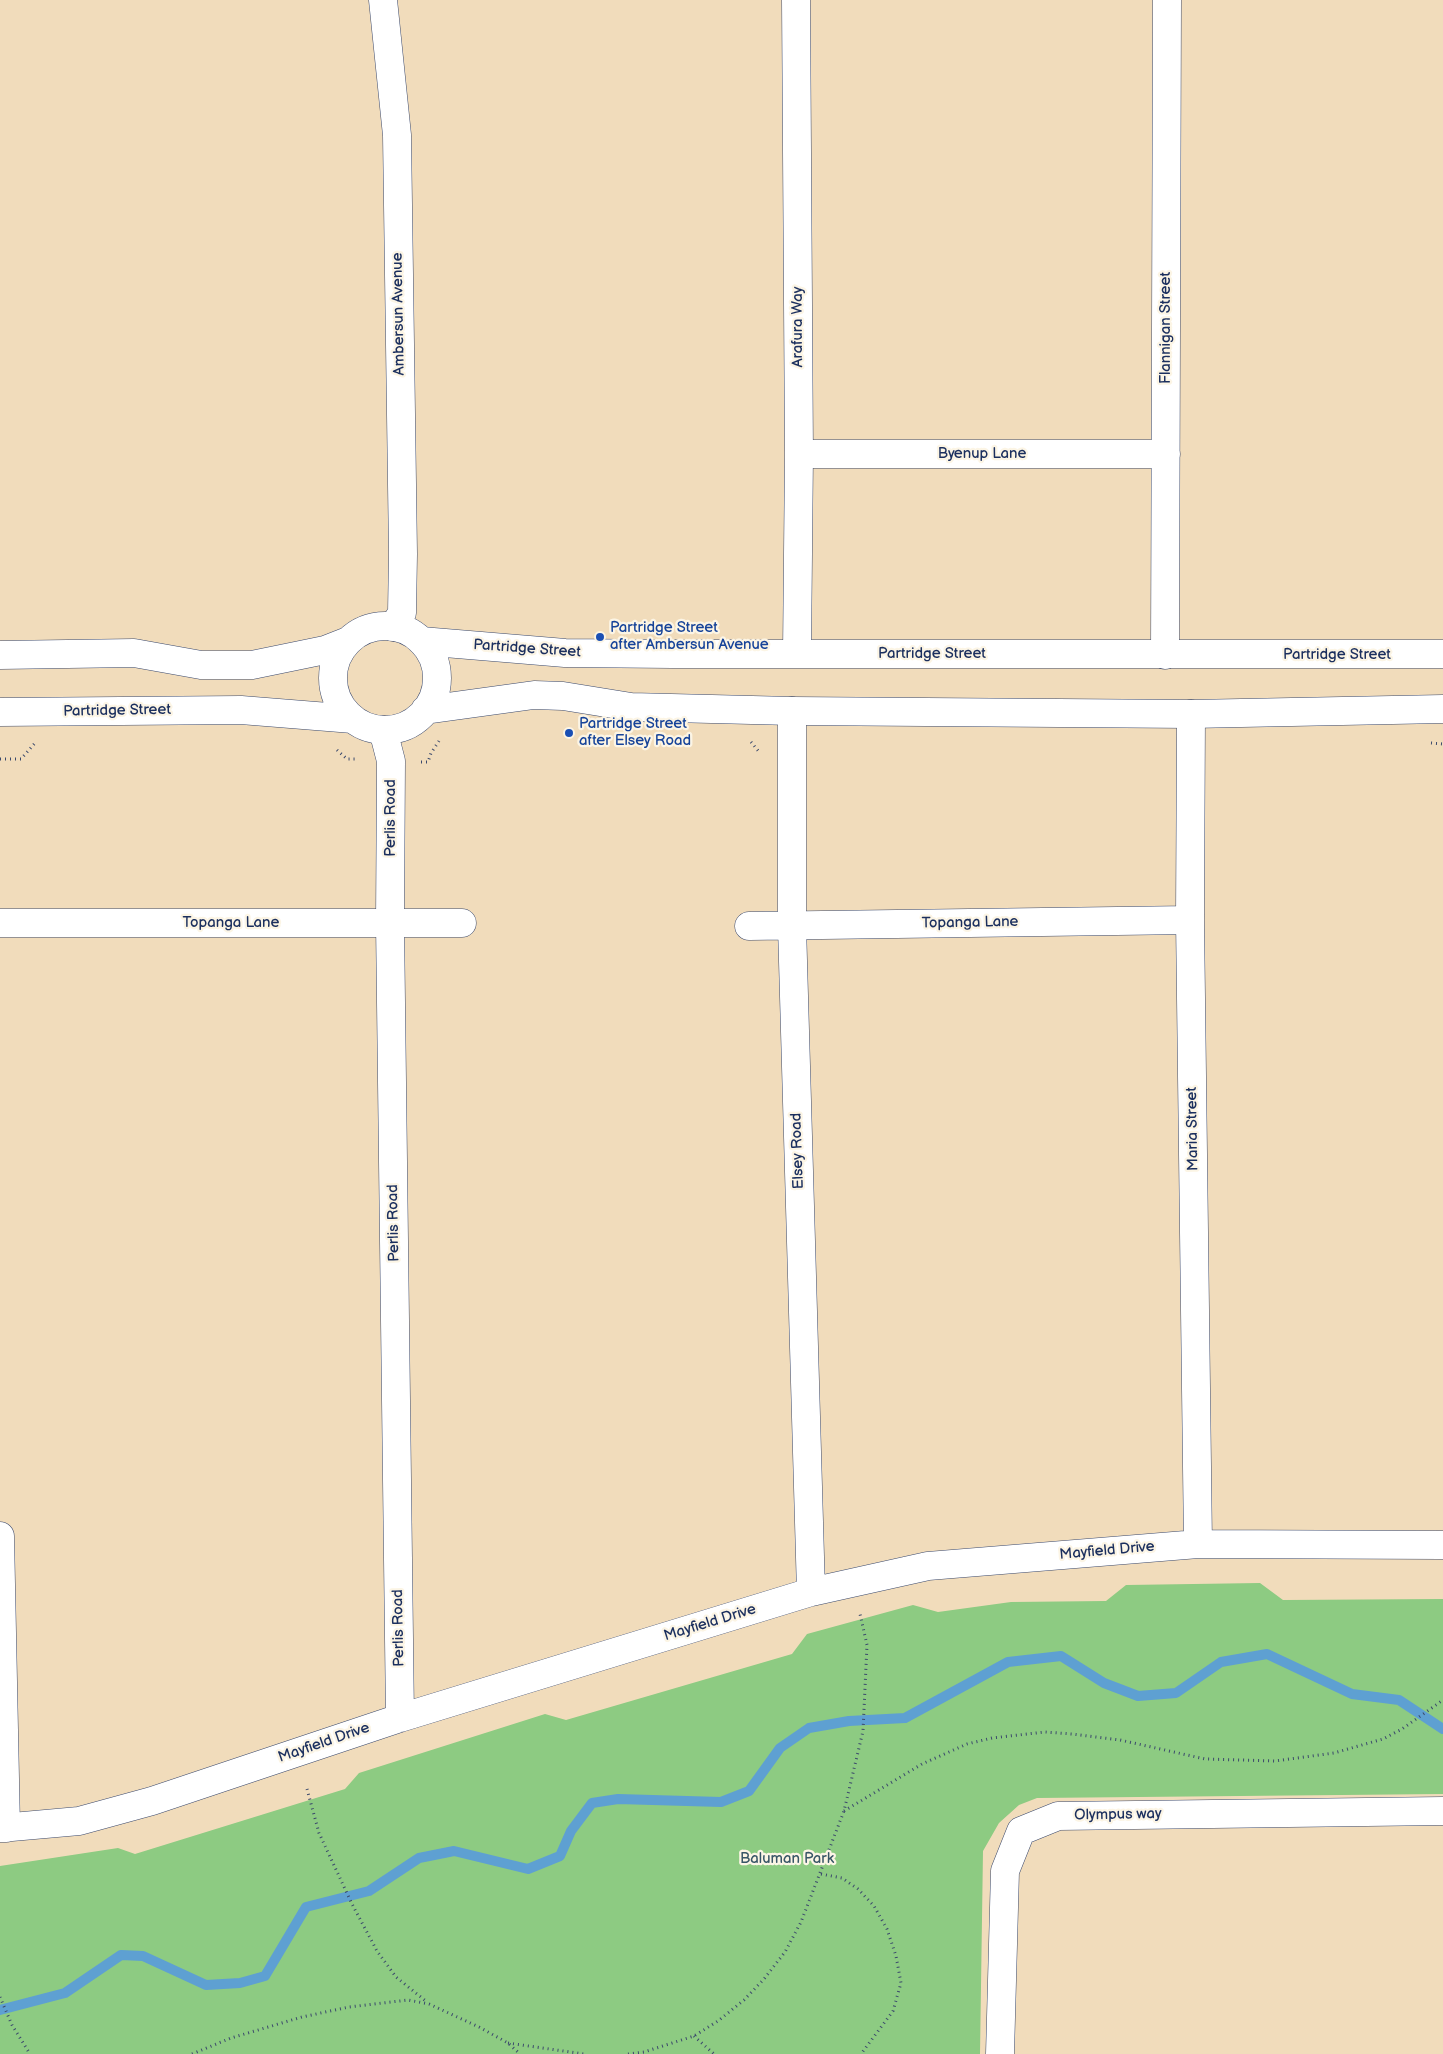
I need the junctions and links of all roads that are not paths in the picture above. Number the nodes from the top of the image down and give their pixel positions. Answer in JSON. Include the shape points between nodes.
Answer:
{"nodes":[{"id":1,"x":383,"y":0,"type":"edge"},
{"id":2,"x":796,"y":0,"type":"edge"},
{"id":3,"x":1167,"y":0,"type":"edge"},
{"id":4,"x":799,"y":454,"type":"junction"},
{"id":5,"x":1166,"y":454,"type":"junction"},
{"id":6,"x":393,"y":627,"type":"junction"},
{"id":7,"x":348,"y":641,"type":"junction"},
{"id":8,"x":421,"y":641,"type":"junction"},
{"id":9,"x":797,"y":654,"type":"junction"},
{"id":10,"x":1443,"y":654,"type":"edge"},
{"id":11,"x":0,"y":655,"type":"edge"},
{"id":12,"x":1165,"y":655,"type":"junction"},
{"id":13,"x":1443,"y":709,"type":"edge"},
{"id":14,"x":426,"y":710,"type":"junction"},
{"id":15,"x":792,"y":711,"type":"junction"},
{"id":16,"x":0,"y":712,"type":"edge"},
{"id":17,"x":1191,"y":714,"type":"junction"},
{"id":18,"x":353,"y":719,"type":"junction"},
{"id":19,"x":383,"y":730,"type":"junction"},
{"id":20,"x":1190,"y":920,"type":"junction"},
{"id":21,"x":0,"y":923,"type":"edge"},
{"id":22,"x":390,"y":923,"type":"junction"},
{"id":23,"x":462,"y":923,"type":"dead end"},
{"id":24,"x":749,"y":926,"type":"dead end"},
{"id":25,"x":792,"y":926,"type":"junction"},
{"id":26,"x":0,"y":1536,"type":"edge"},
{"id":27,"x":1198,"y":1544,"type":"junction"},
{"id":28,"x":1443,"y":1545,"type":"edge"},
{"id":29,"x":811,"y":1592,"type":"junction"},
{"id":30,"x":400,"y":1718,"type":"junction"},
{"id":31,"x":1443,"y":1811,"type":"edge"},
{"id":32,"x":3,"y":1828,"type":"edge"},
{"id":33,"x":1000,"y":2054,"type":"edge"}],
"edges":[{"from":1,"to":6,"type":"street","name":"Ambersun Avenue","via":[[397,145],[403,554],[402,613]]},
{"from":2,"to":4,"type":"street","name":"Arafura Way"},
{"from":3,"to":5,"type":"street","name":"Flannigan Street"},
{"from":4,"to":5,"type":"street","name":"Byenup Lane"},
{"from":4,"to":9,"type":"street","name":"Arafura Way"},
{"from":5,"to":12,"type":"street","name":"Flannigan Street"},
{"from":6,"to":7,"type":"street","via":[[372,628]]},
{"from":6,"to":8,"type":"street"},
{"from":7,"to":11,"type":"street","via":[[325,650],[252,665],[200,665],[134,654]]},
{"from":7,"to":18,"type":"street","via":[[336,662],[334,686],[342,707]]},
{"from":8,"to":9,"type":"street","name":"Partridge Street","via":[[565,653]]},
{"from":8,"to":14,"type":"street","via":[[434,663],[436,679]]},
{"from":9,"to":12,"type":"street","name":"Partridge Street"},
{"from":10,"to":12,"type":"street","name":"Partridge Street"},
{"from":13,"to":17,"type":"street"},
{"from":14,"to":15,"type":"street","via":[[534,695],[563,696],[631,707]]},
{"from":14,"to":19,"type":"street","via":[[407,725]]},
{"from":15,"to":17,"type":"street"},
{"from":15,"to":25,"type":"street","name":"Elsey Road"},
{"from":16,"to":18,"type":"street","name":"Partridge Street","via":[[241,710]]},
{"from":17,"to":20,"type":"street","name":"Maria Street"},
{"from":18,"to":19,"type":"street"},
{"from":19,"to":22,"type":"street","name":"Perlis Road","via":[[391,761]]},
{"from":20,"to":25,"type":"street","name":"Topanga Lane"},
{"from":20,"to":27,"type":"street","name":"Maria Street"},
{"from":21,"to":22,"type":"street","name":"Topanga Lane"},
{"from":22,"to":23,"type":"street","name":"Topanga Lane"},
{"from":22,"to":30,"type":"street","name":"Perlis Road"},
{"from":24,"to":25,"type":"street","name":"Topanga Lane"},
{"from":25,"to":29,"type":"street","name":"Elsey Road"},
{"from":26,"to":32,"type":"street"},
{"from":27,"to":28,"type":"street","name":"Mayfield Drive"},
{"from":27,"to":29,"type":"street","name":"Mayfield Drive","via":[[928,1566]]},
{"from":29,"to":30,"type":"street","name":"Mayfield Drive"},
{"from":30,"to":32,"type":"street","name":"Mayfield Drive","via":[[152,1802],[79,1821]]},
{"from":31,"to":33,"type":"street","name":"Olympus way","via":[[1058,1816],[1021,1831],[1005,1871]]}]}
